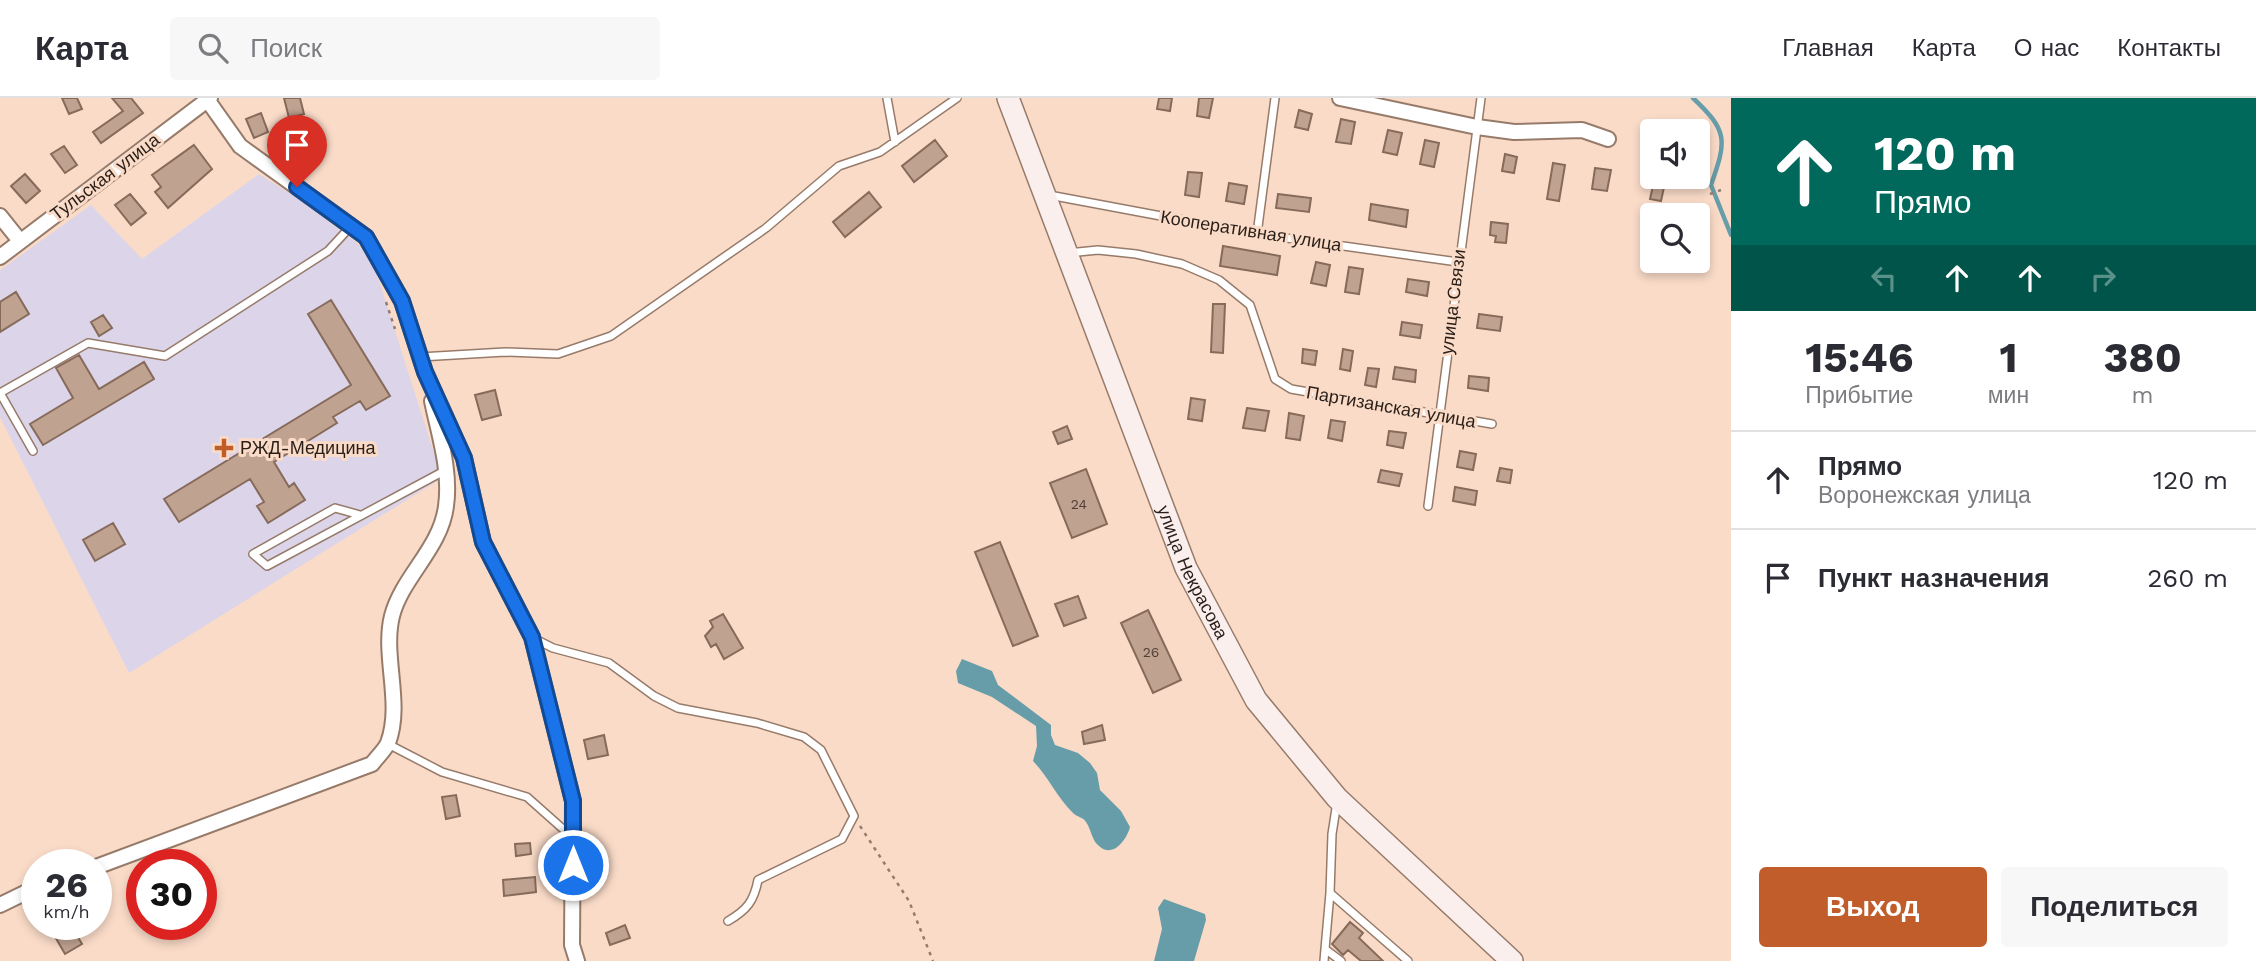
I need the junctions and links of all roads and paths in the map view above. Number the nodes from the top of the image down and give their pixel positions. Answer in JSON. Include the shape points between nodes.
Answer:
{"nodes":[{"id":1,"x":208,"y":98,"type":"edge"},
{"id":2,"x":887,"y":98,"type":"edge"},
{"id":3,"x":957,"y":98,"type":"edge"},
{"id":4,"x":1008,"y":98,"type":"edge"},
{"id":5,"x":1275,"y":98,"type":"edge"},
{"id":6,"x":1340,"y":98,"type":"edge"},
{"id":7,"x":1481,"y":98,"type":"edge"},
{"id":8,"x":1477,"y":127,"type":"junction"},
{"id":9,"x":1608,"y":139,"type":"dead end"},
{"id":10,"x":895,"y":142,"type":"junction"},
{"id":11,"x":1721,"y":190,"type":"dead end"},
{"id":12,"x":1045,"y":194,"type":"junction"},
{"id":13,"x":1710,"y":194,"type":"dead end"},
{"id":14,"x":0,"y":216,"type":"edge"},
{"id":15,"x":352,"y":224,"type":"junction"},
{"id":16,"x":1257,"y":234,"type":"junction"},
{"id":17,"x":20,"y":241,"type":"junction"},
{"id":18,"x":1065,"y":254,"type":"junction"},
{"id":19,"x":0,"y":257,"type":"edge"},
{"id":20,"x":1458,"y":262,"type":"junction"},
{"id":21,"x":419,"y":357,"type":"junction"},
{"id":22,"x":425,"y":372,"type":"junction"},
{"id":23,"x":1439,"y":417,"type":"junction"},
{"id":24,"x":1492,"y":424,"type":"dead end"},
{"id":25,"x":33,"y":451,"type":"dead end"},
{"id":26,"x":447,"y":470,"type":"junction"},
{"id":27,"x":1428,"y":506,"type":"dead end"},
{"id":28,"x":360,"y":515,"type":"junction"},
{"id":29,"x":532,"y":637,"type":"junction"},
{"id":30,"x":388,"y":744,"type":"junction"},
{"id":31,"x":1337,"y":798,"type":"junction"},
{"id":32,"x":854,"y":816,"type":"junction"},
{"id":33,"x":573,"y":838,"type":"junction"},
{"id":34,"x":112,"y":861,"type":"edge"},
{"id":35,"x":1330,"y":893,"type":"junction"},
{"id":36,"x":21,"y":895,"type":"edge"},
{"id":37,"x":0,"y":905,"type":"edge"},
{"id":38,"x":728,"y":921,"type":"dead end"},
{"id":39,"x":1325,"y":949,"type":"junction"},
{"id":40,"x":576,"y":961,"type":"edge"},
{"id":41,"x":933,"y":961,"type":"edge"},
{"id":42,"x":1324,"y":961,"type":"edge"},
{"id":43,"x":1340,"y":961,"type":"edge"},
{"id":44,"x":1408,"y":961,"type":"edge"},
{"id":45,"x":1512,"y":961,"type":"edge"}],
"edges":[{"from":1,"to":15,"type":"street","via":[[240,146]]},
{"from":1,"to":17,"type":"street","name":"Тульская улица"},
{"from":2,"to":10,"type":"lane"},
{"from":3,"to":10,"type":"lane"},
{"from":4,"to":12,"type":"main road","name":"улица Некрасова"},
{"from":5,"to":16,"type":"lane"},
{"from":6,"to":8,"type":"street"},
{"from":7,"to":8,"type":"lane","name":"улица Связи"},
{"from":8,"to":9,"type":"street","via":[[1514,132],[1582,130]]},
{"from":8,"to":20,"type":"lane","name":"улица Связи"},
{"from":10,"to":21,"type":"lane","via":[[839,166],[766,228],[611,336],[558,354]]},
{"from":11,"to":13,"type":"path"},
{"from":12,"to":16,"type":"lane","name":"Кооперативная улица"},
{"from":12,"to":18,"type":"main road","name":"улица Некрасова"},
{"from":14,"to":17,"type":"street"},
{"from":15,"to":21,"type":"street","via":[[384,263],[402,301]]},
{"from":15,"to":25,"type":"lane","via":[[328,251],[165,356],[89,343],[0,393]]},
{"from":16,"to":20,"type":"lane","name":"Кооперативная улица"},
{"from":17,"to":19,"type":"street","name":"Тульская улица"},
{"from":18,"to":23,"type":"lane","name":"Партизанская улица","via":[[1098,250],[1136,254],[1182,264],[1219,280],[1250,305],[1275,379],[1291,389]]},
{"from":18,"to":31,"type":"main road","name":"улица Некрасова","via":[[1186,568],[1256,700]]},
{"from":20,"to":23,"type":"lane","name":"улица Связи"},
{"from":21,"to":22,"type":"street"},
{"from":22,"to":26,"type":"street"},
{"from":22,"to":29,"type":"street","via":[[464,458],[483,542]]},
{"from":23,"to":24,"type":"lane","name":"Партизанская улица"},
{"from":23,"to":27,"type":"lane","name":"улица Связи"},
{"from":26,"to":28,"type":"lane"},
{"from":26,"to":30,"type":"street","via":[[446,506],[439,531],[393,612],[388,635],[392,718]]},
{"from":28,"to":28,"type":"lane","via":[[267,566],[253,554],[335,508]]},
{"from":29,"to":32,"type":"lane","via":[[553,648],[609,663],[678,708],[804,737],[821,750]]},
{"from":29,"to":33,"type":"street","via":[[573,801]]},
{"from":30,"to":33,"type":"lane","via":[[442,772],[527,797]]},
{"from":30,"to":34,"type":"street","via":[[372,764]]},
{"from":31,"to":35,"type":"lane"},
{"from":31,"to":45,"type":"main road","name":"улица Некрасова"},
{"from":32,"to":38,"type":"lane","via":[[842,839],[758,880],[747,910]]},
{"from":32,"to":41,"type":"path","via":[[909,901]]},
{"from":33,"to":40,"type":"street","via":[[572,945]]},
{"from":35,"to":39,"type":"lane"},
{"from":35,"to":44,"type":"lane"},
{"from":36,"to":37,"type":"street"},
{"from":39,"to":42,"type":"lane"},
{"from":39,"to":43,"type":"lane"}]}
